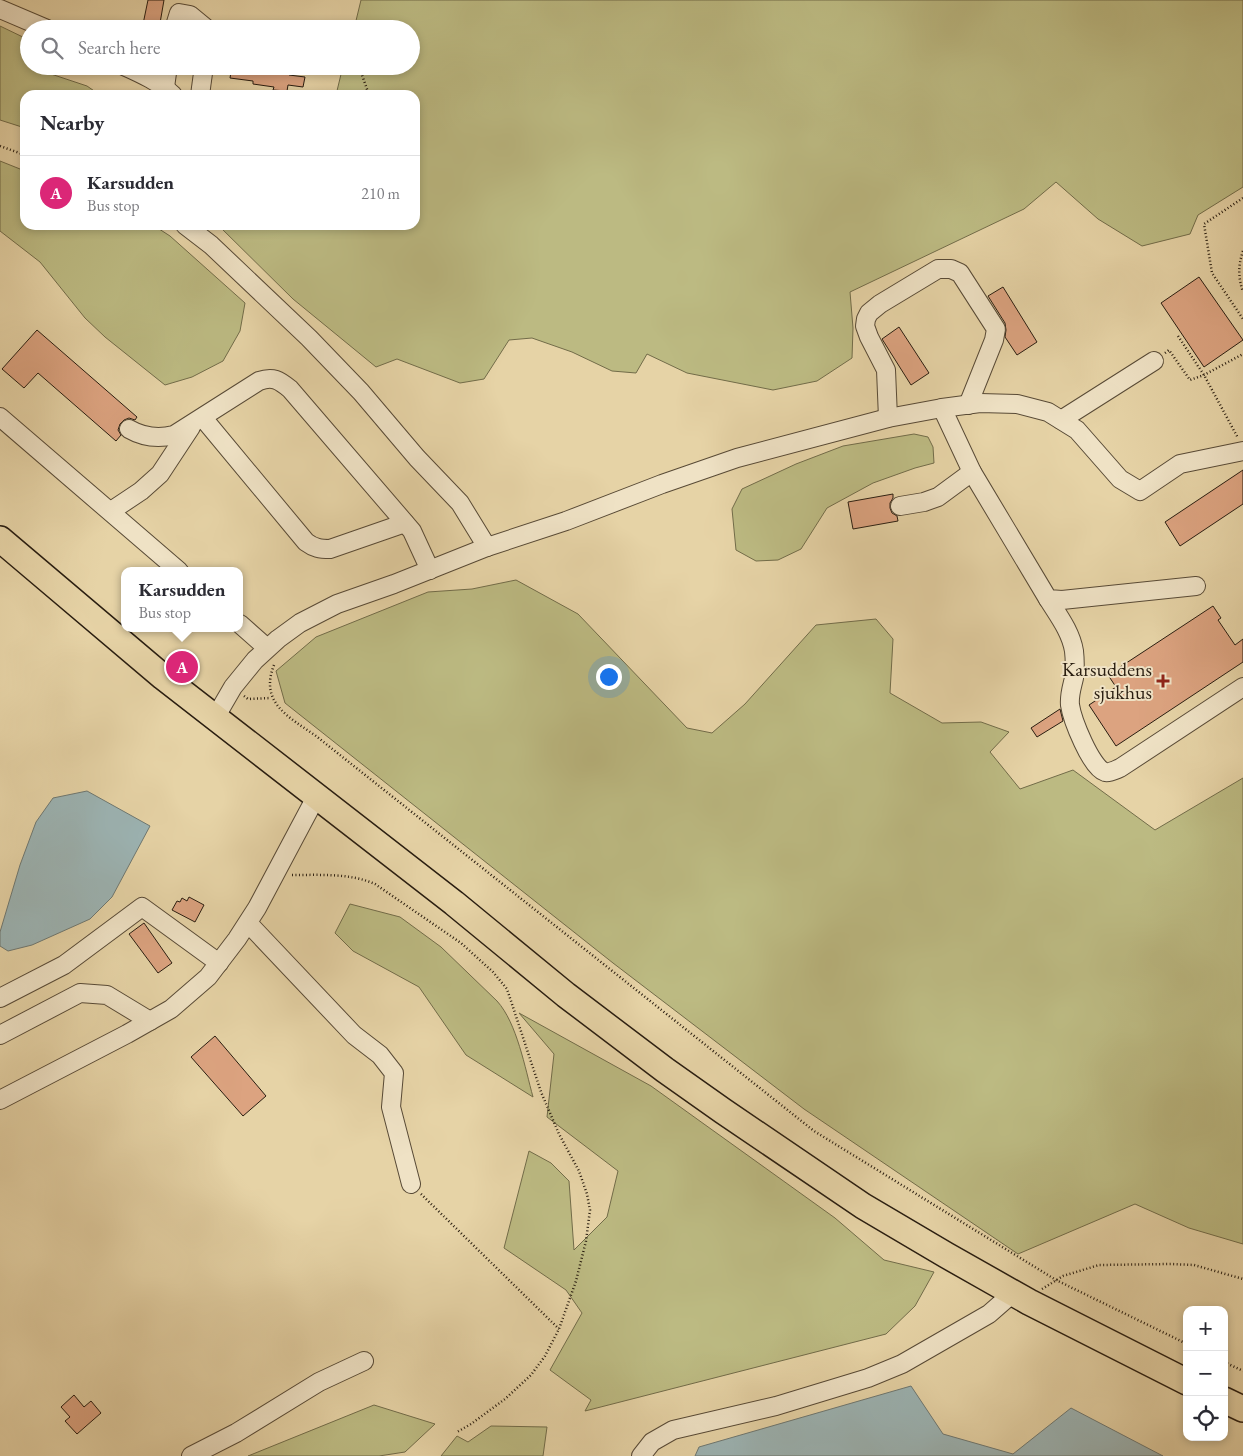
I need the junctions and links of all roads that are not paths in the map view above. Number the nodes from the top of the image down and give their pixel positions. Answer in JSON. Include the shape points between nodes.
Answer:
{"nodes":[{"id":1,"x":0,"y":9,"type":"edge"},
{"id":2,"x":26,"y":20,"type":"edge"},
{"id":3,"x":177,"y":20,"type":"edge"},
{"id":4,"x":196,"y":20,"type":"edge"},
{"id":5,"x":143,"y":75,"type":"edge"},
{"id":6,"x":168,"y":75,"type":"edge"},
{"id":7,"x":203,"y":75,"type":"edge"},
{"id":8,"x":167,"y":90,"type":"edge"},
{"id":9,"x":169,"y":90,"type":"edge"},
{"id":10,"x":201,"y":90,"type":"edge"},
{"id":11,"x":191,"y":230,"type":"edge"},
{"id":12,"x":1154,"y":361,"type":"road end"},
{"id":13,"x":968,"y":404,"type":"junction"},
{"id":14,"x":942,"y":408,"type":"junction"},
{"id":15,"x":0,"y":416,"type":"edge"},
{"id":16,"x":888,"y":418,"type":"junction"},
{"id":17,"x":1061,"y":420,"type":"junction"},
{"id":18,"x":197,"y":421,"type":"junction"},
{"id":19,"x":129,"y":429,"type":"dead end"},
{"id":20,"x":1241,"y":445,"type":"edge"},
{"id":21,"x":972,"y":472,"type":"junction"},
{"id":22,"x":900,"y":506,"type":"dead end"},
{"id":23,"x":111,"y":511,"type":"junction"},
{"id":24,"x":405,"y":523,"type":"junction"},
{"id":25,"x":0,"y":539,"type":"edge"},
{"id":26,"x":487,"y":547,"type":"junction"},
{"id":27,"x":174,"y":567,"type":"edge"},
{"id":28,"x":430,"y":570,"type":"junction"},
{"id":29,"x":1196,"y":586,"type":"dead end"},
{"id":30,"x":1048,"y":599,"type":"junction"},
{"id":31,"x":243,"y":627,"type":"edge"},
{"id":32,"x":271,"y":656,"type":"junction"},
{"id":33,"x":1243,"y":687,"type":"edge"},
{"id":34,"x":215,"y":718,"type":"junction"},
{"id":35,"x":316,"y":798,"type":"junction"},
{"id":36,"x":248,"y":923,"type":"junction"},
{"id":37,"x":219,"y":964,"type":"junction"},
{"id":38,"x":0,"y":998,"type":"edge"},
{"id":39,"x":150,"y":1021,"type":"junction"},
{"id":40,"x":0,"y":1035,"type":"edge"},
{"id":41,"x":0,"y":1100,"type":"edge"},
{"id":42,"x":411,"y":1184,"type":"road end"},
{"id":43,"x":1021,"y":1297,"type":"junction"},
{"id":44,"x":364,"y":1361,"type":"dead end"},
{"id":45,"x":1183,"y":1380,"type":"edge"},
{"id":46,"x":1228,"y":1402,"type":"edge"},
{"id":47,"x":1243,"y":1409,"type":"edge"},
{"id":48,"x":191,"y":1456,"type":"edge"},
{"id":49,"x":641,"y":1456,"type":"edge"}],
"edges":[{"from":1,"to":2,"type":"street"},
{"from":3,"to":4,"type":"street","via":[[179,13]]},
{"from":5,"to":8,"type":"street"},
{"from":6,"to":9,"type":"street"},
{"from":7,"to":10,"type":"street"},
{"from":11,"to":26,"type":"street","via":[[309,338],[360,392],[460,503]]},
{"from":12,"to":17,"type":"street"},
{"from":13,"to":14,"type":"street"},
{"from":13,"to":16,"type":"street","via":[[996,329],[960,273],[938,269],[868,313],[865,326],[886,370]]},
{"from":13,"to":17,"type":"street","via":[[1017,404],[1048,412]]},
{"from":14,"to":16,"type":"street"},
{"from":14,"to":21,"type":"street"},
{"from":15,"to":23,"type":"street"},
{"from":16,"to":26,"type":"street","via":[[737,458]]},
{"from":17,"to":20,"type":"street","via":[[1077,430],[1120,479],[1140,491],[1180,464]]},
{"from":18,"to":19,"type":"street","via":[[174,435],[162,438]]},
{"from":18,"to":23,"type":"street","via":[[160,474]]},
{"from":18,"to":24,"type":"street","via":[[312,547],[330,549]]},
{"from":18,"to":24,"type":"street","via":[[259,381],[266,378],[279,380]]},
{"from":21,"to":22,"type":"street","via":[[938,497]]},
{"from":21,"to":30,"type":"street"},
{"from":23,"to":27,"type":"street"},
{"from":24,"to":28,"type":"street"},
{"from":25,"to":34,"type":"highway"},
{"from":26,"to":28,"type":"street"},
{"from":28,"to":32,"type":"street","via":[[337,604],[300,623],[278,639]]},
{"from":29,"to":30,"type":"street"},
{"from":30,"to":33,"type":"street","via":[[1074,650],[1070,706],[1092,760],[1106,772],[1120,768]]},
{"from":31,"to":32,"type":"street"},
{"from":32,"to":34,"type":"street","via":[[256,660],[233,687]]},
{"from":34,"to":35,"type":"highway"},
{"from":35,"to":36,"type":"street"},
{"from":35,"to":43,"type":"highway","via":[[454,903],[574,1001],[715,1106],[863,1206]]},
{"from":36,"to":37,"type":"street"},
{"from":36,"to":42,"type":"street","via":[[354,1035],[380,1055],[394,1072],[391,1107]]},
{"from":37,"to":38,"type":"street","via":[[142,907],[64,966]]},
{"from":37,"to":39,"type":"street","via":[[171,1009]]},
{"from":39,"to":40,"type":"street","via":[[107,995],[80,993]]},
{"from":39,"to":41,"type":"street"},
{"from":43,"to":45,"type":"highway"},
{"from":43,"to":49,"type":"street","via":[[902,1364],[826,1392],[673,1430],[652,1442]]},
{"from":44,"to":48,"type":"street","via":[[319,1382],[236,1433]]},
{"from":46,"to":47,"type":"highway"}]}
